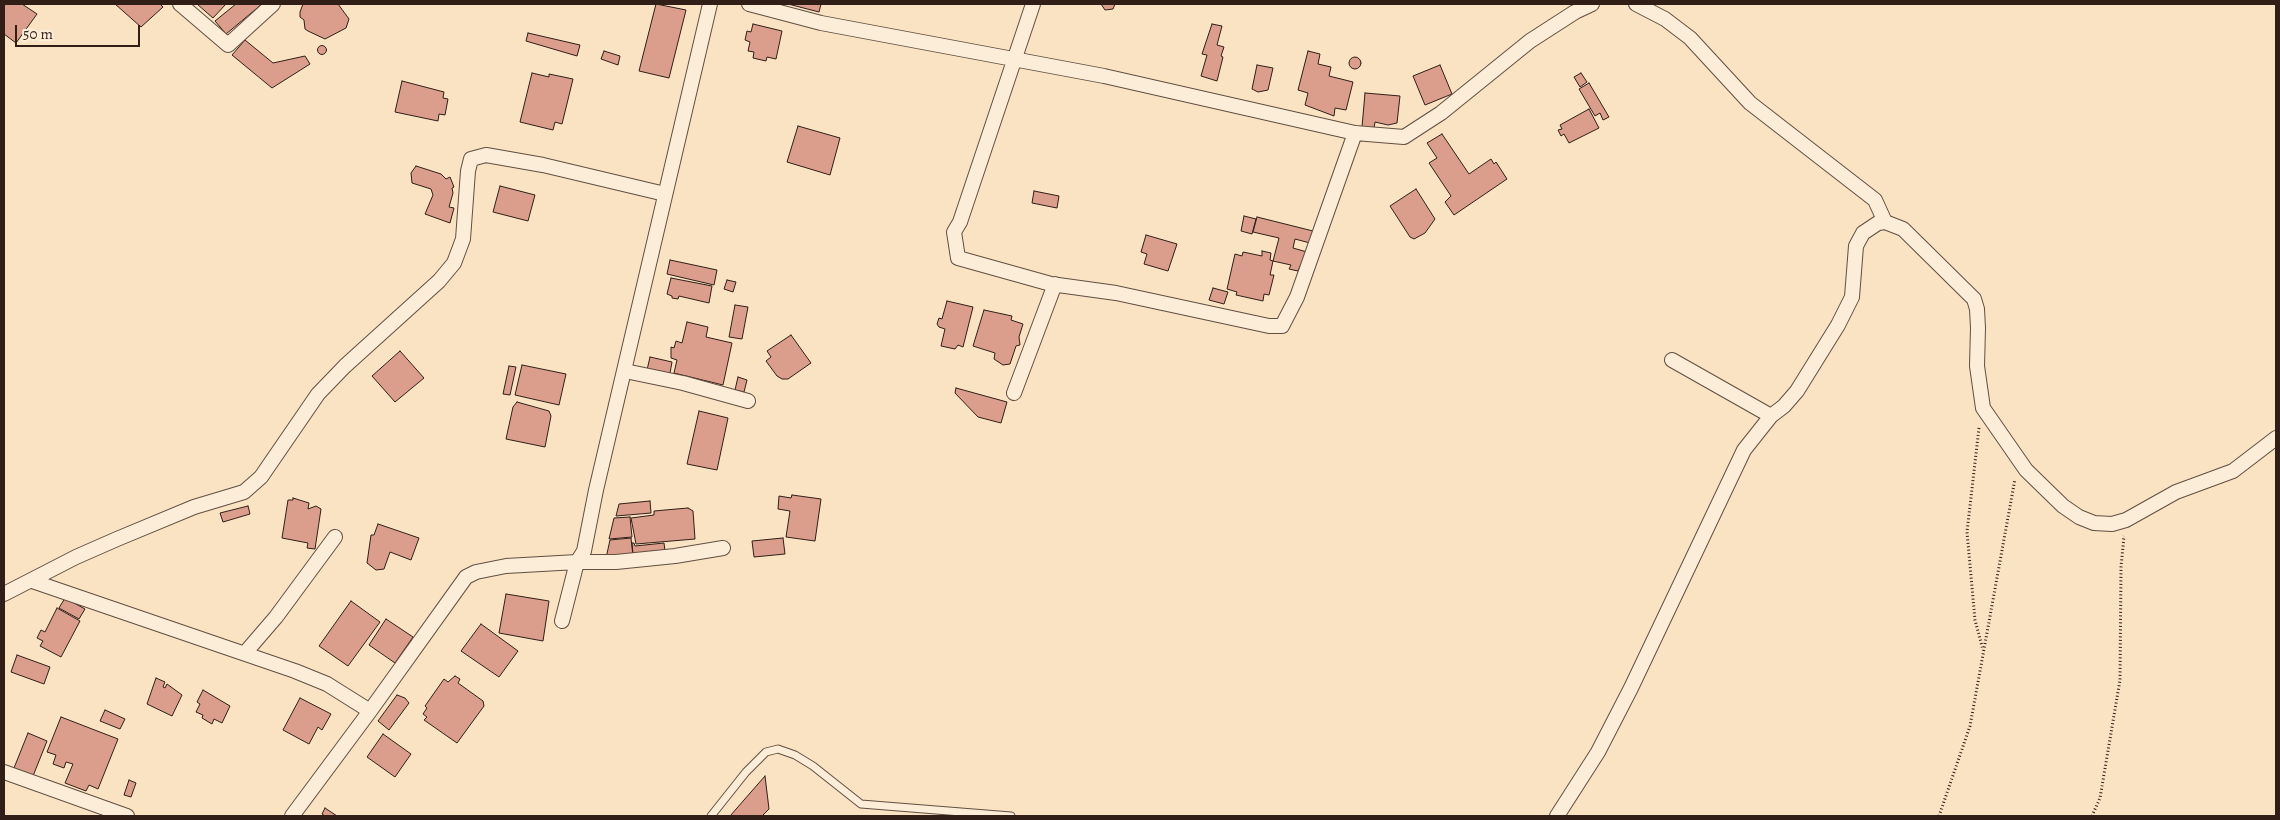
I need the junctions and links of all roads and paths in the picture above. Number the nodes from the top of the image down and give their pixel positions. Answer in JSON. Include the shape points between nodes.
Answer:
{"nodes":[{"id":1,"x":180,"y":4,"type":"edge"},
{"id":2,"x":274,"y":4,"type":"edge"},
{"id":3,"x":710,"y":4,"type":"edge"},
{"id":4,"x":749,"y":4,"type":"edge"},
{"id":5,"x":1033,"y":4,"type":"edge"},
{"id":6,"x":1592,"y":4,"type":"edge"},
{"id":7,"x":1636,"y":4,"type":"edge"},
{"id":8,"x":1014,"y":60,"type":"junction"},
{"id":9,"x":1355,"y":133,"type":"junction"},
{"id":10,"x":665,"y":194,"type":"junction"},
{"id":11,"x":1885,"y":222,"type":"junction"},
{"id":12,"x":1055,"y":284,"type":"junction"},
{"id":13,"x":1672,"y":360,"type":"dead end"},
{"id":14,"x":625,"y":372,"type":"junction"},
{"id":15,"x":1014,"y":394,"type":"dead end"},
{"id":16,"x":748,"y":401,"type":"dead end"},
{"id":17,"x":1983,"y":408,"type":"junction"},
{"id":18,"x":1771,"y":416,"type":"junction"},
{"id":19,"x":2276,"y":438,"type":"edge"},
{"id":20,"x":2019,"y":460,"type":"junction"},
{"id":21,"x":2126,"y":520,"type":"junction"},
{"id":22,"x":335,"y":537,"type":"dead end"},
{"id":23,"x":723,"y":548,"type":"dead end"},
{"id":24,"x":577,"y":562,"type":"junction"},
{"id":25,"x":32,"y":580,"type":"junction"},
{"id":26,"x":4,"y":594,"type":"edge"},
{"id":27,"x":562,"y":621,"type":"dead end"},
{"id":28,"x":1984,"y":652,"type":"junction"},
{"id":29,"x":245,"y":653,"type":"junction"},
{"id":30,"x":370,"y":711,"type":"junction"},
{"id":31,"x":4,"y":772,"type":"edge"},
{"id":32,"x":127,"y":816,"type":"edge"},
{"id":33,"x":292,"y":816,"type":"edge"},
{"id":34,"x":711,"y":816,"type":"edge"},
{"id":35,"x":1011,"y":816,"type":"edge"},
{"id":36,"x":1557,"y":816,"type":"edge"},
{"id":37,"x":1939,"y":816,"type":"edge"},
{"id":38,"x":2092,"y":816,"type":"edge"}],
"edges":[{"from":1,"to":2,"type":"street","via":[[228,45]]},
{"from":3,"to":10,"type":"street"},
{"from":4,"to":8,"type":"street","via":[[821,23]]},
{"from":5,"to":8,"type":"street"},
{"from":6,"to":9,"type":"street","via":[[1530,41],[1441,113],[1404,137]]},
{"from":7,"to":11,"type":"street","via":[[1665,19],[1690,38],[1750,103],[1875,200]]},
{"from":8,"to":9,"type":"street","via":[[1104,76]]},
{"from":8,"to":12,"type":"street","via":[[954,232],[958,258]]},
{"from":9,"to":12,"type":"street","via":[[1297,297],[1282,326]]},
{"from":10,"to":14,"type":"street"},
{"from":10,"to":25,"type":"street","via":[[543,165],[486,155],[471,159],[463,239],[454,263],[318,394],[262,477],[244,492],[194,507],[76,557]]},
{"from":11,"to":17,"type":"street","via":[[1897,225],[1917,240],[1974,299],[1978,328],[1976,366]]},
{"from":11,"to":18,"type":"street","via":[[1863,233],[1856,246],[1852,297],[1838,325],[1797,391]]},
{"from":12,"to":15,"type":"street"},
{"from":13,"to":18,"type":"street"},
{"from":14,"to":16,"type":"street","via":[[683,383]]},
{"from":14,"to":24,"type":"street","via":[[584,551]]},
{"from":17,"to":20,"type":"street"},
{"from":17,"to":28,"type":"path","via":[[1967,532],[1968,572],[1975,620]]},
{"from":18,"to":36,"type":"street","via":[[1744,450],[1623,704],[1598,752]]},
{"from":19,"to":21,"type":"street","via":[[2233,471],[2176,492]]},
{"from":20,"to":21,"type":"street","via":[[2047,492],[2079,516],[2094,523],[2112,524]]},
{"from":20,"to":28,"type":"path"},
{"from":21,"to":38,"type":"path","via":[[2121,567],[2120,680],[2100,798]]},
{"from":22,"to":29,"type":"street"},
{"from":23,"to":24,"type":"street","via":[[633,560]]},
{"from":24,"to":27,"type":"street"},
{"from":24,"to":30,"type":"street","via":[[506,566],[466,577]]},
{"from":25,"to":26,"type":"street"},
{"from":25,"to":29,"type":"street"},
{"from":28,"to":37,"type":"path","via":[[1970,726]]},
{"from":29,"to":30,"type":"street","via":[[327,684]]},
{"from":30,"to":33,"type":"street"},
{"from":31,"to":32,"type":"street"},
{"from":34,"to":35,"type":"lane","via":[[766,752],[778,750],[795,755],[813,766],[861,804]]}]}
